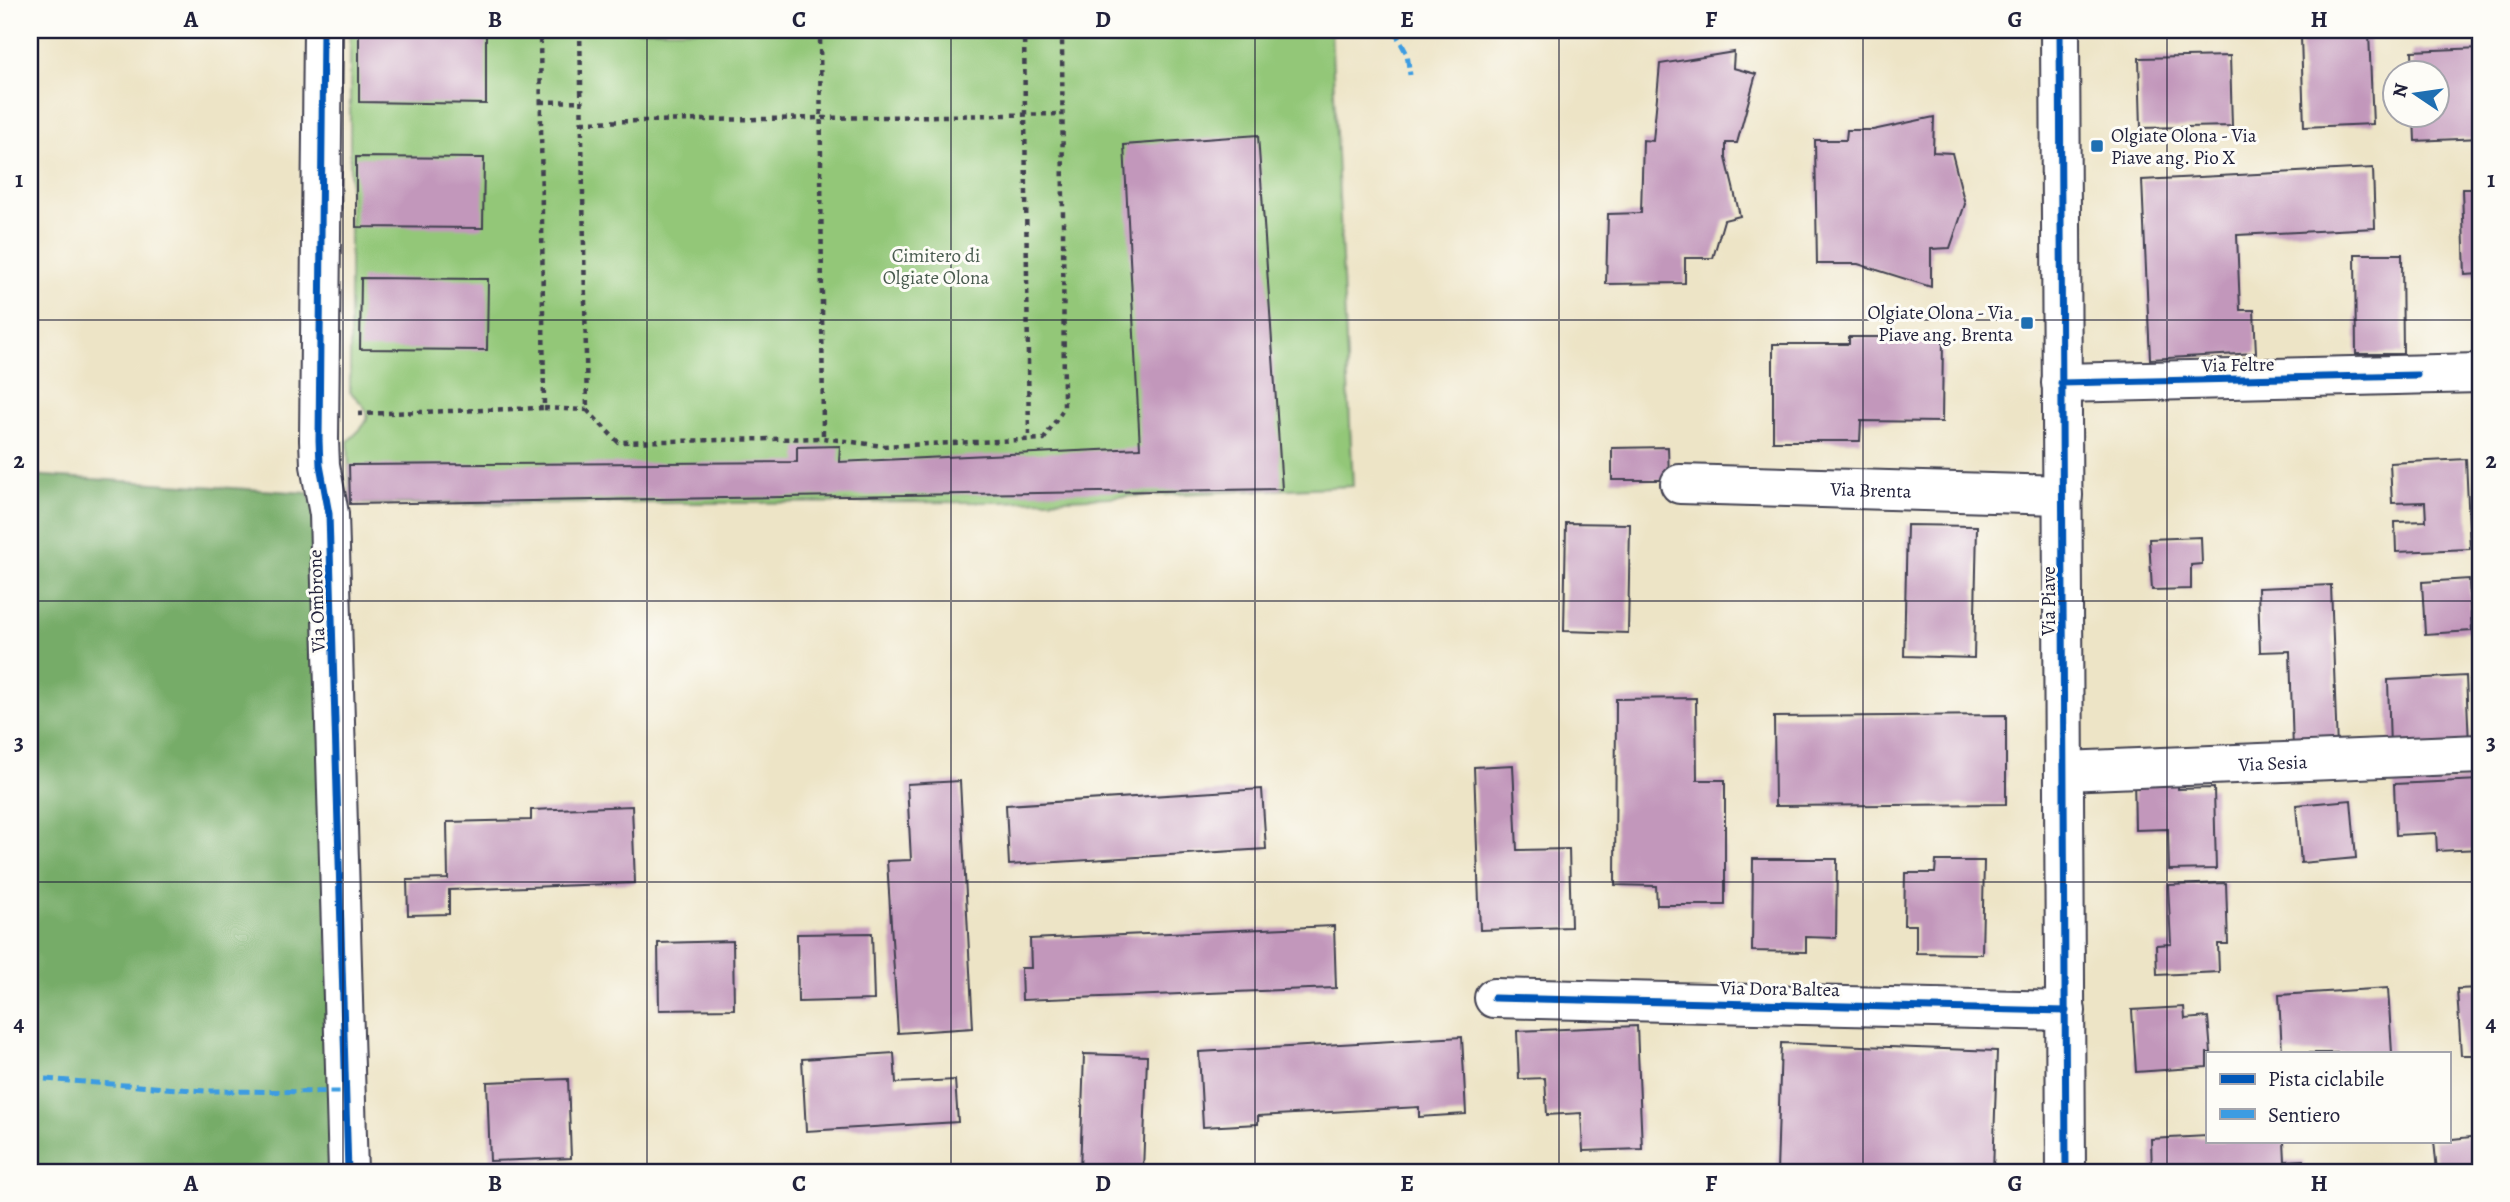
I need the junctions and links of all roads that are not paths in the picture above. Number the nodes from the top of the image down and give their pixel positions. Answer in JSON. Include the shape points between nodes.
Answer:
{"nodes":[{"id":1,"x":323,"y":30,"type":"edge"},
{"id":2,"x":2060,"y":30,"type":"edge"},
{"id":3,"x":2480,"y":373,"type":"edge"},
{"id":4,"x":2061,"y":383,"type":"junction"},
{"id":5,"x":1681,"y":484,"type":"dead end"},
{"id":6,"x":2063,"y":495,"type":"junction"},
{"id":7,"x":2480,"y":754,"type":"edge"},
{"id":8,"x":2065,"y":771,"type":"junction"},
{"id":9,"x":1494,"y":998,"type":"dead end"},
{"id":10,"x":2066,"y":1011,"type":"junction"},
{"id":11,"x":348,"y":1172,"type":"edge"},
{"id":12,"x":2066,"y":1172,"type":"edge"}],
"edges":[{"from":1,"to":11,"type":"street","name":"Via Ombrone","via":[[320,464],[329,514]]},
{"from":2,"to":4,"type":"street","name":"Via Piave"},
{"from":3,"to":4,"type":"street","name":"Via Feltre"},
{"from":4,"to":6,"type":"street","name":"Via Piave"},
{"from":5,"to":6,"type":"street","name":"Via Brenta"},
{"from":6,"to":8,"type":"street","name":"Via Piave"},
{"from":7,"to":8,"type":"street","name":"Via Sesia"},
{"from":8,"to":10,"type":"street","name":"Via Piave"},
{"from":9,"to":10,"type":"street","name":"Via Dora Baltea"},
{"from":10,"to":12,"type":"street","name":"Via Piave"}]}
